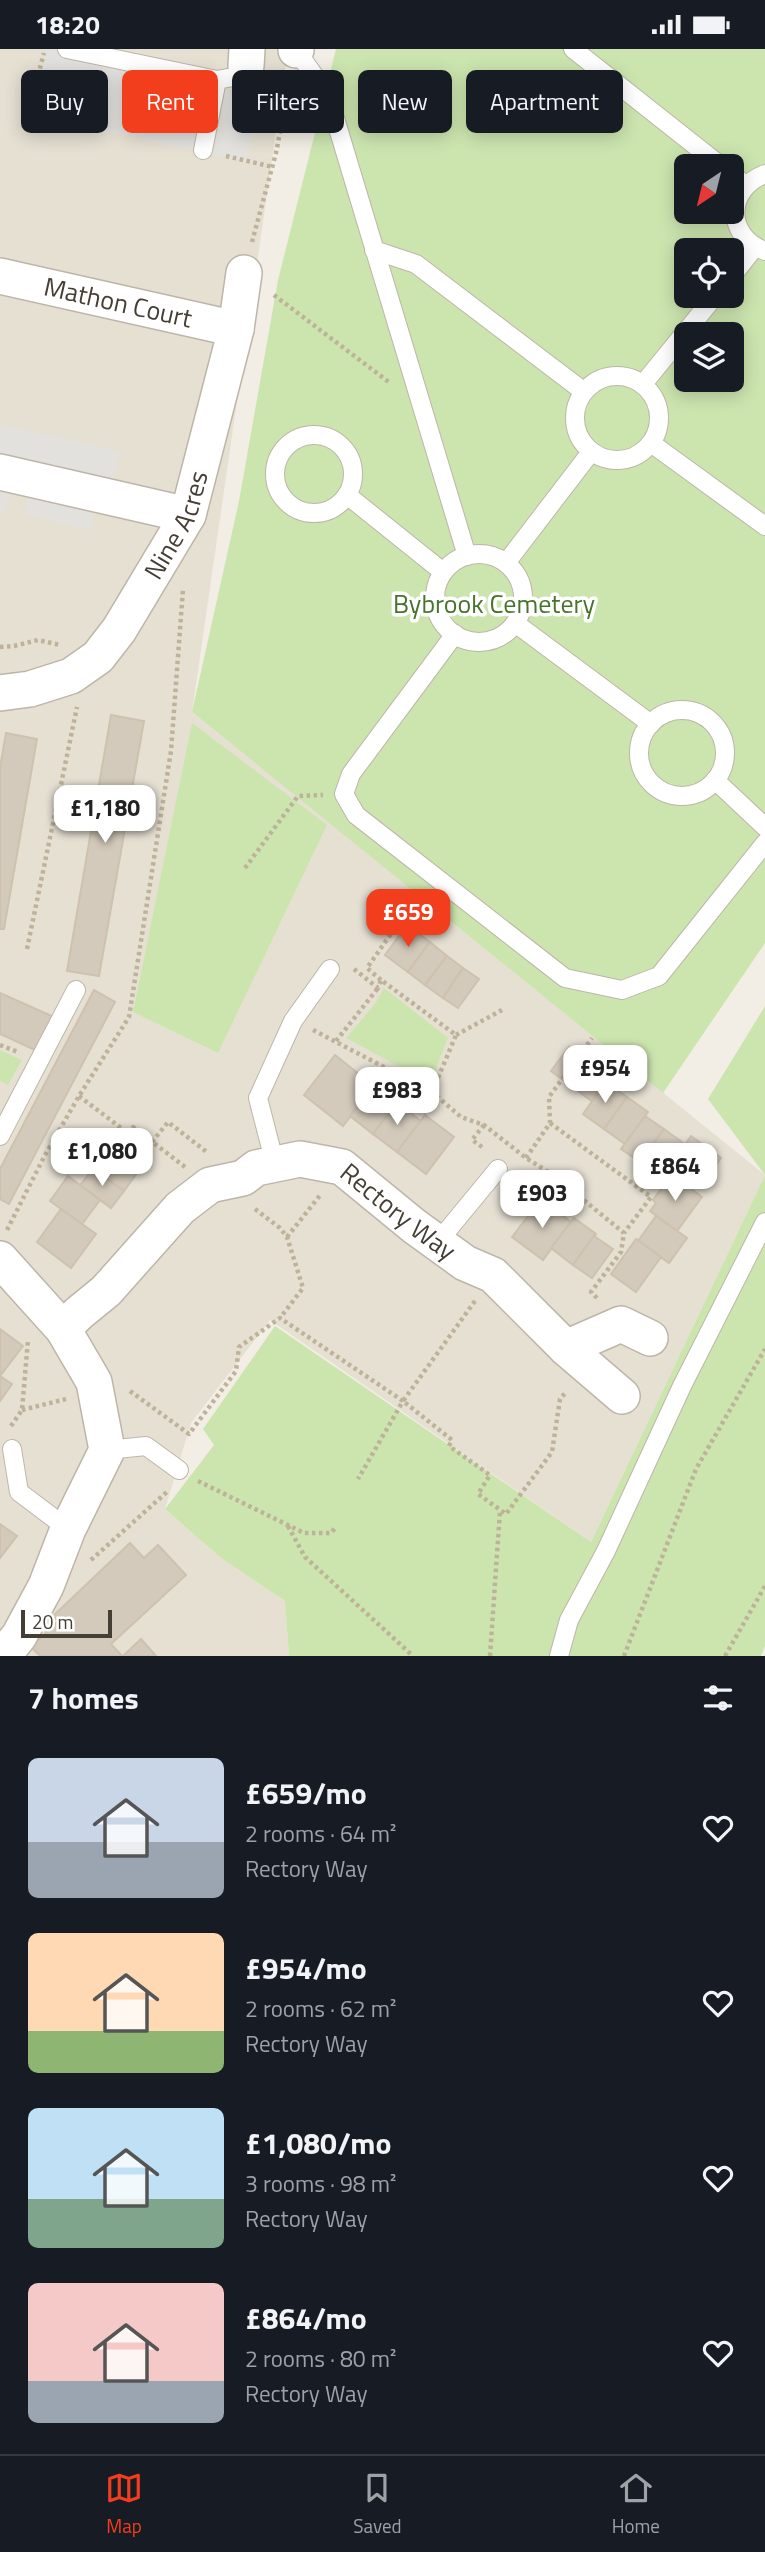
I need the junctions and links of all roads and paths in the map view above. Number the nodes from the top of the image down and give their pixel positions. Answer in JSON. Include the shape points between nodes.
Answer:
{"nodes":[{"id":1,"x":45,"y":49,"type":"edge"},
{"id":2,"x":67,"y":49,"type":"edge"},
{"id":3,"x":296,"y":49,"type":"edge"},
{"id":4,"x":573,"y":49,"type":"edge"},
{"id":5,"x":237,"y":65,"type":"edge"},
{"id":6,"x":39,"y":70,"type":"edge"},
{"id":7,"x":203,"y":150,"type":"joint"},
{"id":8,"x":706,"y":154,"type":"edge"},
{"id":9,"x":273,"y":167,"type":"junction"},
{"id":10,"x":765,"y":174,"type":"edge"},
{"id":11,"x":744,"y":179,"type":"edge"},
{"id":12,"x":738,"y":224,"type":"edge"},
{"id":13,"x":760,"y":249,"type":"edge"},
{"id":14,"x":374,"y":250,"type":"junction"},
{"id":15,"x":744,"y":264,"type":"edge"},
{"id":16,"x":244,"y":273,"type":"joint"},
{"id":17,"x":0,"y":276,"type":"edge"},
{"id":18,"x":273,"y":294,"type":"dead end"},
{"id":19,"x":705,"y":308,"type":"edge"},
{"id":20,"x":236,"y":329,"type":"junction"},
{"id":21,"x":643,"y":384,"type":"junction"},
{"id":22,"x":583,"y":391,"type":"junction"},
{"id":23,"x":422,"y":406,"type":"junction"},
{"id":24,"x":652,"y":443,"type":"junction"},
{"id":25,"x":591,"y":452,"type":"junction"},
{"id":26,"x":0,"y":472,"type":"edge"},
{"id":27,"x":347,"y":495,"type":"junction"},
{"id":28,"x":188,"y":515,"type":"junction"},
{"id":29,"x":765,"y":526,"type":"edge"},
{"id":30,"x":467,"y":555,"type":"junction"},
{"id":31,"x":506,"y":563,"type":"junction"},
{"id":32,"x":443,"y":572,"type":"junction"},
{"id":33,"x":183,"y":585,"type":"dead end"},
{"id":34,"x":515,"y":623,"type":"junction"},
{"id":35,"x":455,"y":634,"type":"junction"},
{"id":36,"x":71,"y":676,"type":"junction"},
{"id":37,"x":0,"y":692,"type":"edge"},
{"id":38,"x":651,"y":724,"type":"junction"},
{"id":39,"x":715,"y":781,"type":"junction"},
{"id":40,"x":344,"y":794,"type":"junction"},
{"id":41,"x":765,"y":828,"type":"edge"},
{"id":42,"x":765,"y":843,"type":"edge"},
{"id":43,"x":245,"y":868,"type":"dead end"},
{"id":44,"x":402,"y":918,"type":"dead end"},
{"id":45,"x":27,"y":949,"type":"dead end"},
{"id":46,"x":330,"y":969,"type":"joint"},
{"id":47,"x":381,"y":980,"type":"junction"},
{"id":48,"x":378,"y":988,"type":"junction"},
{"id":49,"x":76,"y":990,"type":"dead end"},
{"id":50,"x":502,"y":1010,"type":"dead end"},
{"id":51,"x":456,"y":1035,"type":"junction"},
{"id":52,"x":592,"y":1038,"type":"dead end"},
{"id":53,"x":336,"y":1041,"type":"dead end"},
{"id":54,"x":432,"y":1092,"type":"dead end"},
{"id":55,"x":79,"y":1096,"type":"junction"},
{"id":56,"x":550,"y":1123,"type":"junction"},
{"id":57,"x":0,"y":1136,"type":"edge"},
{"id":58,"x":152,"y":1142,"type":"junction"},
{"id":59,"x":526,"y":1158,"type":"dead end"},
{"id":60,"x":275,"y":1164,"type":"junction"},
{"id":61,"x":342,"y":1167,"type":"junction"},
{"id":62,"x":505,"y":1169,"type":"joint"},
{"id":63,"x":553,"y":1175,"type":"dead end"},
{"id":64,"x":224,"y":1182,"type":"junction"},
{"id":65,"x":765,"y":1222,"type":"edge"},
{"id":66,"x":624,"y":1233,"type":"dead end"},
{"id":67,"x":287,"y":1237,"type":"junction"},
{"id":68,"x":438,"y":1243,"type":"junction"},
{"id":69,"x":2,"y":1249,"type":"edge"},
{"id":70,"x":493,"y":1275,"type":"junction"},
{"id":71,"x":280,"y":1318,"type":"junction"},
{"id":72,"x":57,"y":1322,"type":"junction"},
{"id":73,"x":650,"y":1338,"type":"dead end"},
{"id":74,"x":765,"y":1349,"type":"edge"},
{"id":75,"x":577,"y":1358,"type":"junction"},
{"id":76,"x":96,"y":1394,"type":"junction"},
{"id":77,"x":622,"y":1396,"type":"dead end"},
{"id":78,"x":403,"y":1401,"type":"junction"},
{"id":79,"x":22,"y":1410,"type":"junction"},
{"id":80,"x":8,"y":1430,"type":"dead end"},
{"id":81,"x":12,"y":1449,"type":"dead end"},
{"id":82,"x":107,"y":1450,"type":"junction"},
{"id":83,"x":183,"y":1473,"type":"junction"},
{"id":84,"x":358,"y":1479,"type":"dead end"},
{"id":85,"x":500,"y":1510,"type":"junction"},
{"id":86,"x":288,"y":1526,"type":"junction"},
{"id":87,"x":335,"y":1528,"type":"dead end"},
{"id":88,"x":68,"y":1529,"type":"junction"},
{"id":89,"x":89,"y":1562,"type":"dead end"},
{"id":90,"x":765,"y":1586,"type":"edge"},
{"id":91,"x":3,"y":1656,"type":"edge"},
{"id":92,"x":412,"y":1656,"type":"edge"},
{"id":93,"x":490,"y":1656,"type":"edge"},
{"id":94,"x":559,"y":1656,"type":"edge"},
{"id":95,"x":624,"y":1656,"type":"edge"},
{"id":96,"x":725,"y":1656,"type":"edge"}],
"edges":[{"from":1,"to":6,"type":"path"},
{"from":2,"to":5,"type":"lane"},
{"from":3,"to":9,"type":"path"},
{"from":3,"to":14,"type":"lane","via":[[328,95]]},
{"from":4,"to":8,"type":"lane"},
{"from":5,"to":7,"type":"lane"},
{"from":7,"to":9,"type":"path"},
{"from":9,"to":16,"type":"path"},
{"from":10,"to":11,"type":"lane"},
{"from":12,"to":13,"type":"lane"},
{"from":13,"to":15,"type":"lane"},
{"from":14,"to":22,"type":"lane","via":[[416,264]]},
{"from":14,"to":23,"type":"lane"},
{"from":16,"to":20,"type":"street","name":"Nine Acres"},
{"from":17,"to":20,"type":"street","name":"Mathon Court"},
{"from":18,"to":23,"type":"path"},
{"from":19,"to":21,"type":"lane"},
{"from":20,"to":28,"type":"street","name":"Nine Acres"},
{"from":21,"to":22,"type":"lane","via":[[618,375],[605,377]]},
{"from":21,"to":24,"type":"lane","via":[[658,405],[660,418]]},
{"from":22,"to":25,"type":"lane","via":[[574,417],[576,430]]},
{"from":23,"to":30,"type":"lane"},
{"from":24,"to":25,"type":"lane","via":[[642,453],[617,461]]},
{"from":24,"to":29,"type":"lane"},
{"from":25,"to":31,"type":"lane"},
{"from":26,"to":28,"type":"street"},
{"from":27,"to":27,"type":"lane","via":[[339,504],[316,513],[292,507],[274,475],[282,451],[304,436],[330,438],[349,457],[352,482]]},
{"from":27,"to":32,"type":"lane"},
{"from":28,"to":36,"type":"street","name":"Nine Acres","via":[[119,630],[98,657]]},
{"from":30,"to":31,"type":"lane","via":[[481,554]]},
{"from":30,"to":32,"type":"lane"},
{"from":31,"to":34,"type":"lane","via":[[521,585],[521,612]]},
{"from":32,"to":35,"type":"lane","via":[[435,599],[444,625]]},
{"from":33,"to":55,"type":"path","via":[[171,751],[129,1017]]},
{"from":34,"to":35,"type":"lane","via":[[494,639],[480,642]]},
{"from":34,"to":38,"type":"lane"},
{"from":35,"to":40,"type":"lane","via":[[351,774]]},
{"from":36,"to":37,"type":"street","name":"Nine Acres","via":[[30,689]]},
{"from":36,"to":45,"type":"path","via":[[79,698]]},
{"from":38,"to":39,"type":"lane","via":[[676,711],[705,716],[723,739],[723,768]]},
{"from":38,"to":39,"type":"lane","via":[[639,749],[645,775],[654,786],[679,796],[693,795]]},
{"from":39,"to":41,"type":"lane"},
{"from":40,"to":42,"type":"lane","via":[[356,815],[565,978],[622,990],[659,976]]},
{"from":40,"to":43,"type":"path","via":[[298,796]]},
{"from":44,"to":47,"type":"path","via":[[367,968]]},
{"from":46,"to":48,"type":"path","via":[[339,958]]},
{"from":46,"to":60,"type":"lane","via":[[293,1021],[258,1098]]},
{"from":47,"to":48,"type":"path"},
{"from":47,"to":51,"type":"path"},
{"from":48,"to":53,"type":"path"},
{"from":49,"to":57,"type":"lane"},
{"from":50,"to":51,"type":"path"},
{"from":51,"to":54,"type":"path"},
{"from":52,"to":56,"type":"path","via":[[549,1097]]},
{"from":55,"to":58,"type":"path","via":[[130,1134],[133,1127]]},
{"from":55,"to":69,"type":"path","via":[[45,1155]]},
{"from":56,"to":59,"type":"path"},
{"from":56,"to":66,"type":"path","via":[[651,1197]]},
{"from":58,"to":64,"type":"path"},
{"from":58,"to":64,"type":"path","via":[[168,1122]]},
{"from":60,"to":61,"type":"street","name":"Rectory Way","via":[[300,1159]]},
{"from":60,"to":64,"type":"street","name":"Rectory Way"},
{"from":61,"to":67,"type":"path"},
{"from":61,"to":68,"type":"street","name":"Rectory Way"},
{"from":62,"to":63,"type":"path","via":[[541,1193]]},
{"from":62,"to":68,"type":"lane"},
{"from":64,"to":67,"type":"path"},
{"from":64,"to":72,"type":"street","name":"Rectory Way","via":[[180,1208],[106,1291],[79,1313]]},
{"from":65,"to":94,"type":"lane","via":[[569,1620]]},
{"from":67,"to":71,"type":"path","via":[[303,1288]]},
{"from":68,"to":70,"type":"street","name":"Rectory Way","via":[[465,1263]]},
{"from":69,"to":72,"type":"street"},
{"from":70,"to":75,"type":"street","name":"Rectory Way"},
{"from":70,"to":78,"type":"path"},
{"from":71,"to":76,"type":"path","via":[[239,1346],[236,1371],[189,1434],[113,1379]]},
{"from":71,"to":78,"type":"path"},
{"from":72,"to":76,"type":"street"},
{"from":72,"to":79,"type":"path","via":[[29,1332]]},
{"from":73,"to":75,"type":"street","via":[[621,1324]]},
{"from":74,"to":95,"type":"path","via":[[696,1469]]},
{"from":75,"to":77,"type":"street","name":"Rectory Way"},
{"from":75,"to":85,"type":"path","via":[[560,1399],[552,1452],[506,1514]]},
{"from":76,"to":79,"type":"path"},
{"from":76,"to":82,"type":"street"},
{"from":78,"to":84,"type":"path"},
{"from":78,"to":85,"type":"path","via":[[489,1475],[478,1494]]},
{"from":79,"to":80,"type":"path"},
{"from":81,"to":88,"type":"lane","via":[[19,1492]]},
{"from":82,"to":83,"type":"lane","via":[[146,1446]]},
{"from":82,"to":88,"type":"street"},
{"from":83,"to":86,"type":"path"},
{"from":83,"to":89,"type":"path"},
{"from":85,"to":93,"type":"path"},
{"from":86,"to":87,"type":"path","via":[[303,1533],[331,1533]]},
{"from":86,"to":92,"type":"path","via":[[305,1557]]},
{"from":88,"to":91,"type":"street","via":[[46,1586]]},
{"from":90,"to":96,"type":"path"}]}
